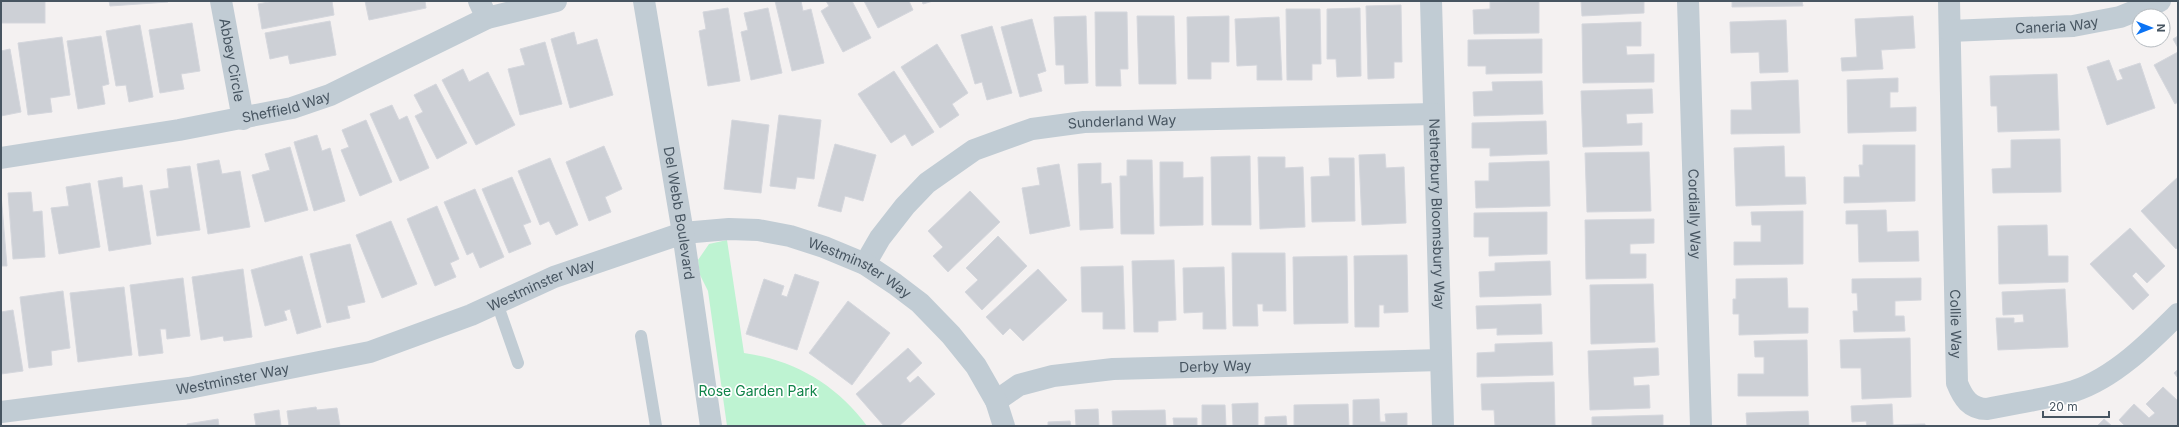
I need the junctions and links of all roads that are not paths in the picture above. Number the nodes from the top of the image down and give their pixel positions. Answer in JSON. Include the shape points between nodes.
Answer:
{"nodes":[{"id":1,"x":220,"y":1,"type":"edge"},
{"id":2,"x":556,"y":1,"type":"edge"},
{"id":3,"x":644,"y":1,"type":"edge"},
{"id":4,"x":1430,"y":1,"type":"edge"},
{"id":5,"x":1688,"y":1,"type":"edge"},
{"id":6,"x":1949,"y":1,"type":"edge"},
{"id":7,"x":2160,"y":1,"type":"edge"},
{"id":8,"x":483,"y":10,"type":"edge"},
{"id":9,"x":1950,"y":31,"type":"junction"},
{"id":10,"x":1434,"y":114,"type":"junction"},
{"id":11,"x":243,"y":119,"type":"junction"},
{"id":12,"x":1,"y":158,"type":"edge"},
{"id":13,"x":683,"y":233,"type":"junction"},
{"id":14,"x":865,"y":264,"type":"junction"},
{"id":15,"x":497,"y":303,"type":"junction"},
{"id":16,"x":2178,"y":314,"type":"edge"},
{"id":17,"x":641,"y":336,"type":"dead end"},
{"id":18,"x":1441,"y":360,"type":"junction"},
{"id":19,"x":518,"y":363,"type":"dead end"},
{"id":20,"x":996,"y":401,"type":"junction"},
{"id":21,"x":1,"y":412,"type":"edge"},
{"id":22,"x":656,"y":426,"type":"edge"},
{"id":23,"x":711,"y":426,"type":"edge"},
{"id":24,"x":1004,"y":426,"type":"edge"},
{"id":25,"x":1443,"y":426,"type":"edge"},
{"id":26,"x":1701,"y":426,"type":"edge"}],
"edges":[{"from":1,"to":11,"type":"street","name":"Abbey Circle"},
{"from":2,"to":8,"type":"street","name":"Sheffield Way"},
{"from":3,"to":13,"type":"street","name":"Del Webb Boulevard"},
{"from":4,"to":10,"type":"street","name":"Netherbury Bloomsbury Way"},
{"from":5,"to":26,"type":"street","name":"Cordially Way"},
{"from":6,"to":9,"type":"street","name":"Collie Way"},
{"from":7,"to":9,"type":"street","name":"Caneria Way","via":[[2120,17],[2073,26]]},
{"from":8,"to":11,"type":"street","name":"Sheffield Way","via":[[330,95],[292,108]]},
{"from":9,"to":16,"type":"street","name":"Collie Way","via":[[1957,383],[1962,395],[1978,409],[1987,409],[2074,390],[2109,373],[2142,350]]},
{"from":10,"to":14,"type":"street","name":"Sunderland Way","via":[[1084,122],[1032,129],[974,150],[927,183],[904,206]]},
{"from":10,"to":18,"type":"street","name":"Netherbury Bloomsbury Way"},
{"from":11,"to":12,"type":"street","name":"Sheffield Way"},
{"from":13,"to":14,"type":"street","name":"Westminster Way","via":[[729,229],[758,230],[790,236]]},
{"from":13,"to":15,"type":"street","name":"Westminster Way","via":[[554,277]]},
{"from":13,"to":23,"type":"street","name":"Del Webb Boulevard"},
{"from":14,"to":20,"type":"street","name":"Westminster Way","via":[[920,303],[951,335],[976,366]]},
{"from":15,"to":19,"type":"lane"},
{"from":15,"to":21,"type":"street","name":"Westminster Way","via":[[370,352],[189,388]]},
{"from":17,"to":22,"type":"lane"},
{"from":18,"to":20,"type":"street","name":"Derby Way","via":[[1113,369],[1053,376],[1019,385]]},
{"from":18,"to":25,"type":"street","name":"Netherbury Bloomsbury Way"},
{"from":20,"to":24,"type":"street","name":"Westminster Way"}]}
